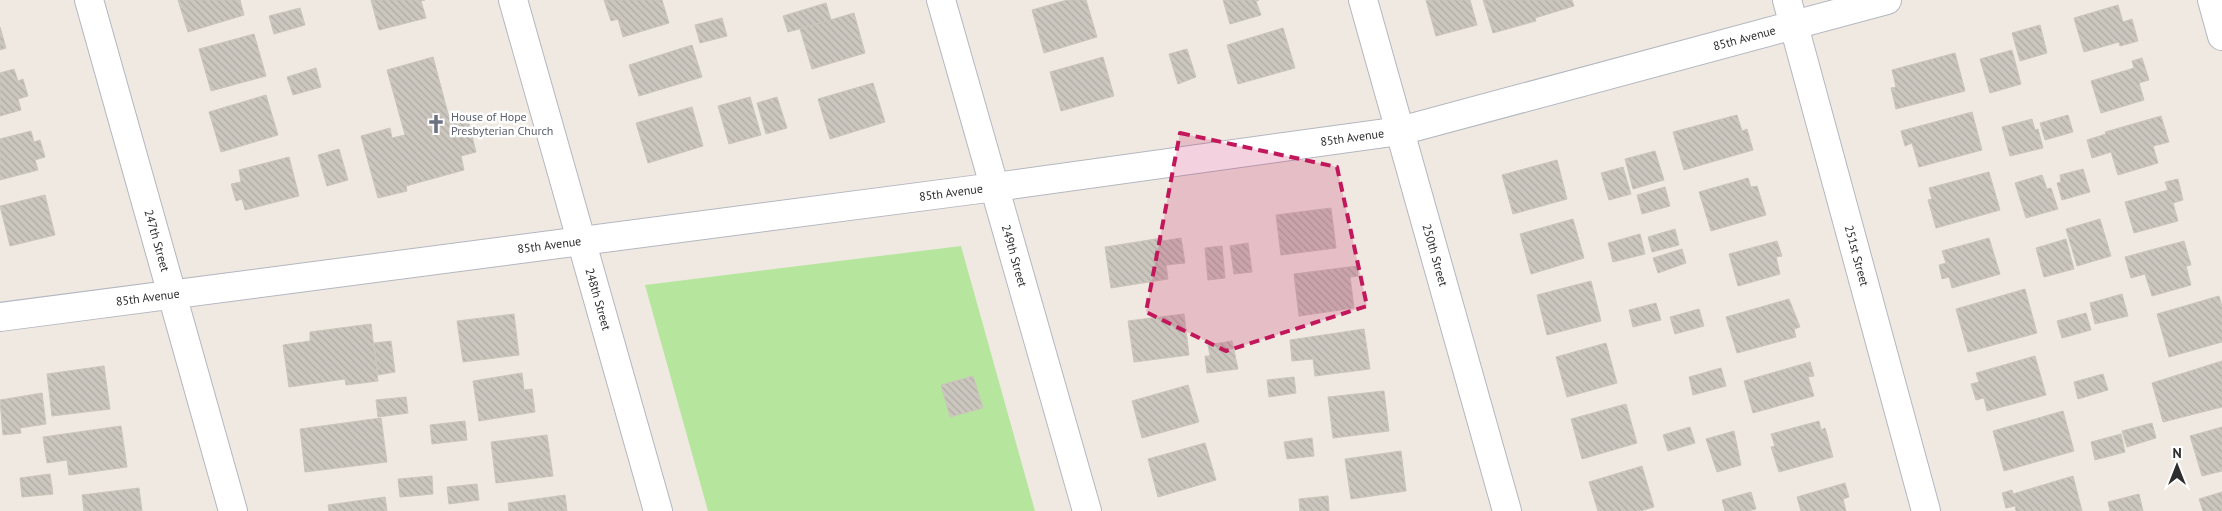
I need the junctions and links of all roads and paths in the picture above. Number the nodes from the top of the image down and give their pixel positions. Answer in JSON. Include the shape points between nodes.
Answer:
{"nodes":[{"id":1,"x":89,"y":0,"type":"edge"},
{"id":2,"x":513,"y":0,"type":"edge"},
{"id":3,"x":941,"y":0,"type":"edge"},
{"id":4,"x":1363,"y":0,"type":"edge"},
{"id":5,"x":1787,"y":0,"type":"edge"},
{"id":6,"x":1887,"y":0,"type":"edge"},
{"id":7,"x":2212,"y":0,"type":"edge"},
{"id":8,"x":1794,"y":26,"type":"junction"},
{"id":9,"x":2222,"y":36,"type":"edge"},
{"id":10,"x":1400,"y":131,"type":"junction"},
{"id":11,"x":995,"y":187,"type":"junction"},
{"id":12,"x":582,"y":241,"type":"junction"},
{"id":13,"x":172,"y":295,"type":"junction"},
{"id":14,"x":0,"y":317,"type":"edge"},
{"id":15,"x":233,"y":511,"type":"edge"},
{"id":16,"x":658,"y":511,"type":"edge"},
{"id":17,"x":1087,"y":511,"type":"edge"},
{"id":18,"x":1507,"y":511,"type":"edge"},
{"id":19,"x":1926,"y":511,"type":"edge"}],
"edges":[{"from":1,"to":13,"type":"street","name":"247th Street"},
{"from":2,"to":12,"type":"street","name":"248th Street"},
{"from":3,"to":11,"type":"street","name":"249th Street"},
{"from":4,"to":10,"type":"street","name":"250th Street"},
{"from":5,"to":8,"type":"street","name":"251st Street"},
{"from":6,"to":8,"type":"street","name":"85th Avenue"},
{"from":7,"to":9,"type":"street"},
{"from":8,"to":10,"type":"street","name":"85th Avenue"},
{"from":8,"to":19,"type":"street","name":"251st Street"},
{"from":10,"to":11,"type":"street","name":"85th Avenue"},
{"from":10,"to":18,"type":"street","name":"250th Street"},
{"from":11,"to":12,"type":"street","name":"85th Avenue"},
{"from":11,"to":17,"type":"street","name":"249th Street"},
{"from":12,"to":13,"type":"street","name":"85th Avenue"},
{"from":12,"to":16,"type":"street","name":"248th Street"},
{"from":13,"to":14,"type":"street","name":"85th Avenue"},
{"from":13,"to":15,"type":"street","name":"247th Street"}]}
